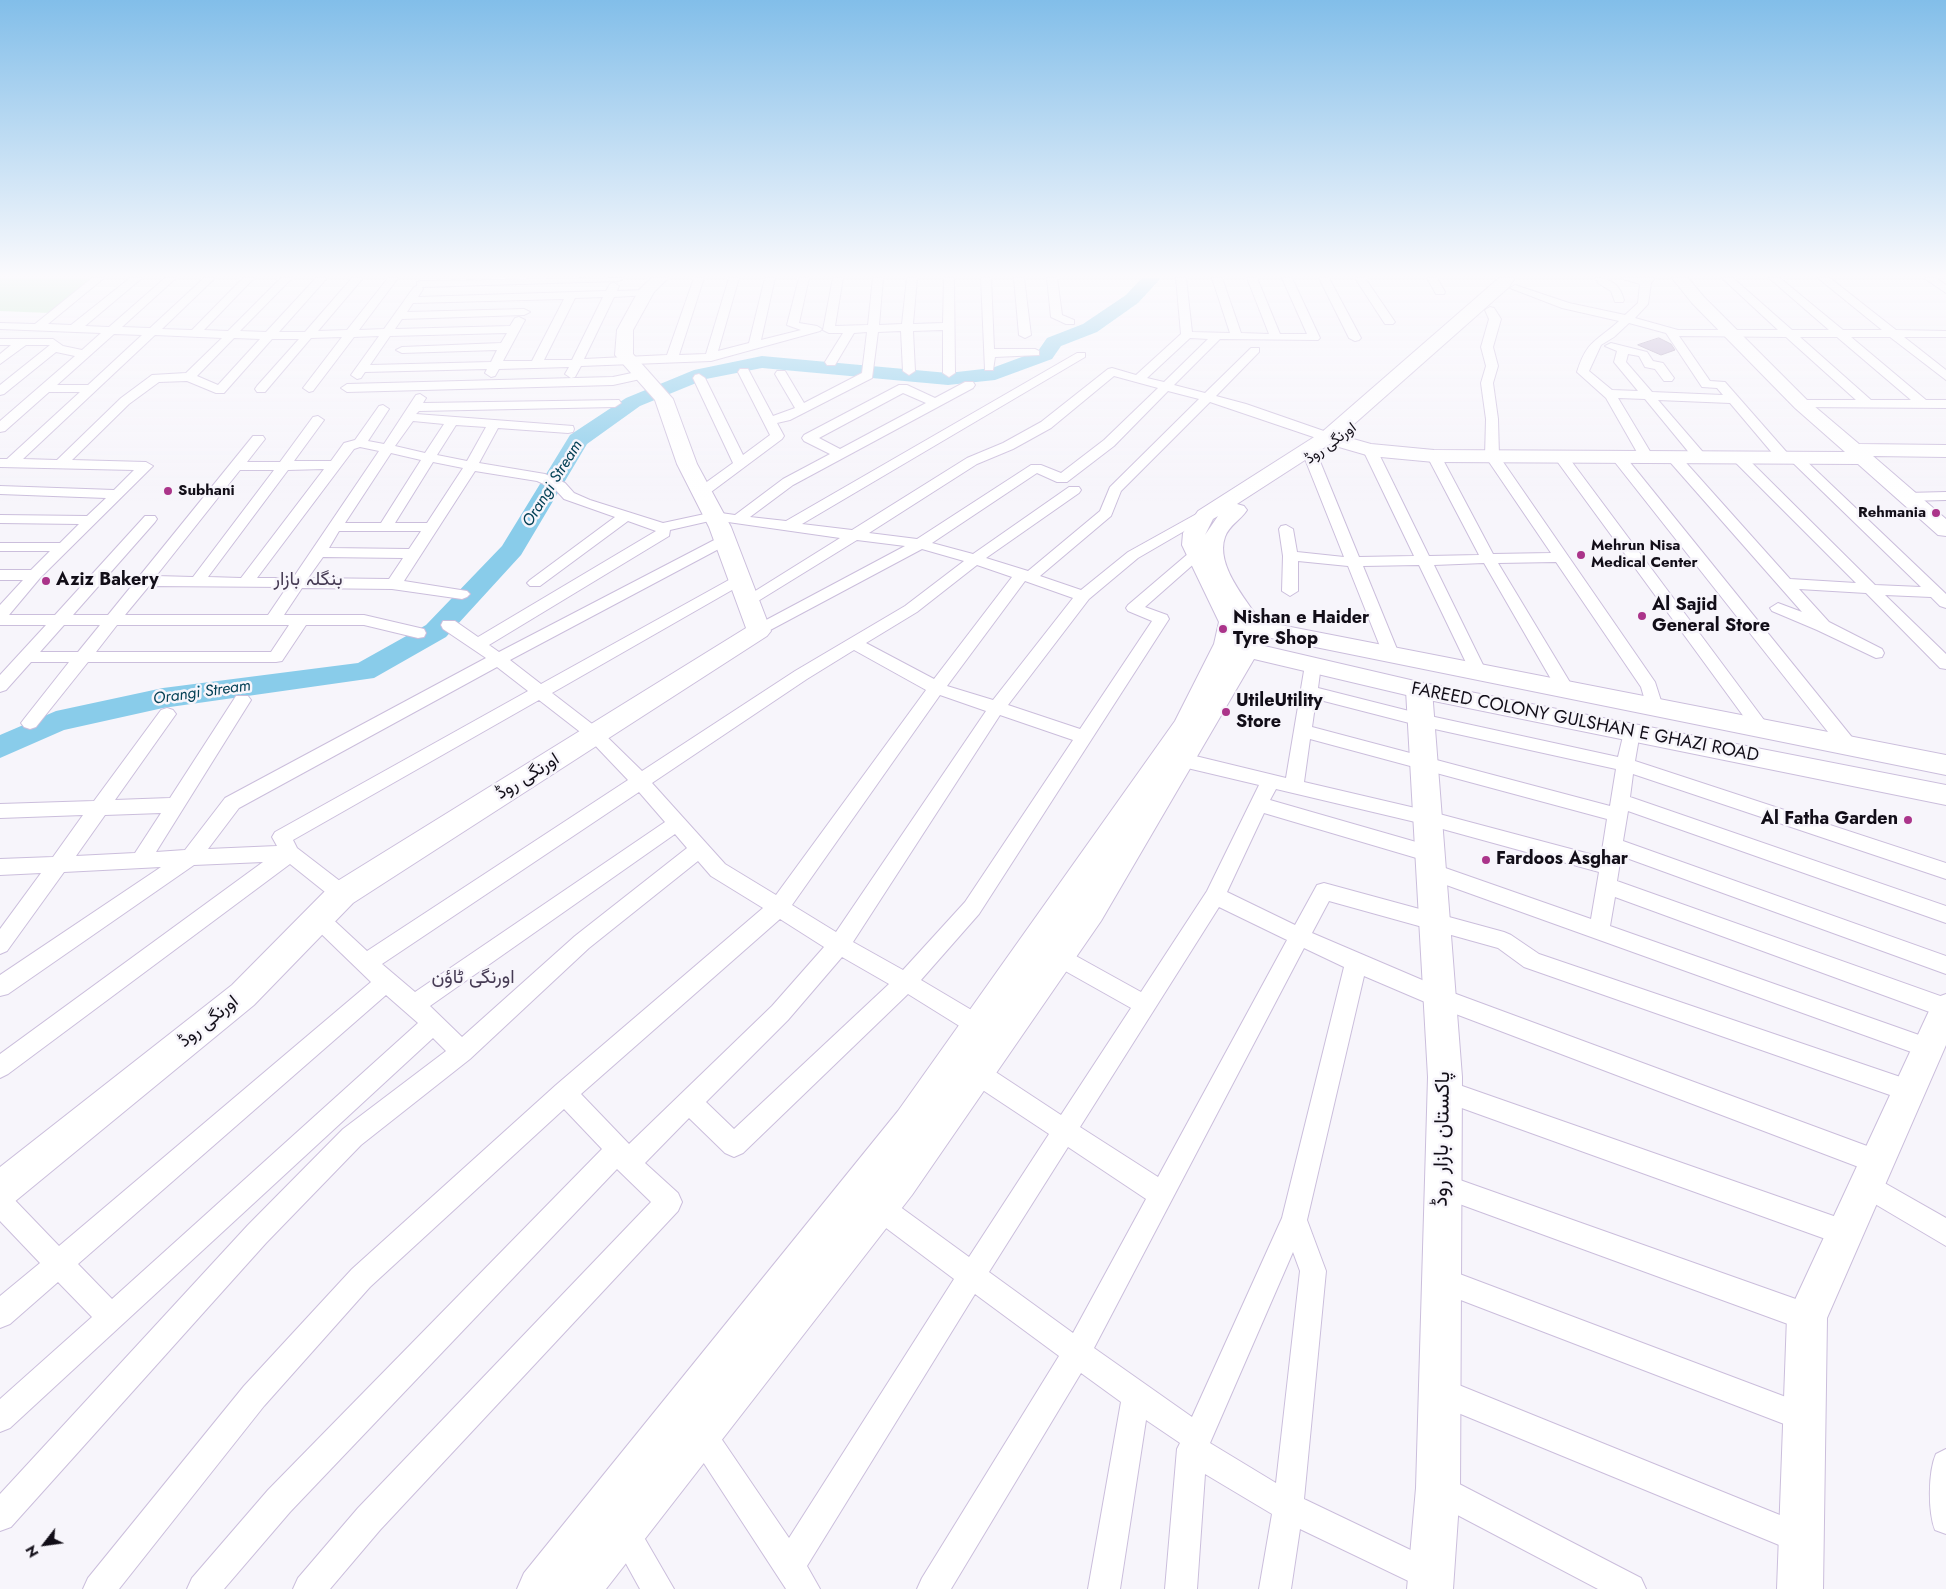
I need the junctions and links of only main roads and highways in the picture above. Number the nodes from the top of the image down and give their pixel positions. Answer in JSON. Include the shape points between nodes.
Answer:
{"nodes":[{"id":1,"x":624,"y":352,"type":"edge"},
{"id":2,"x":1429,"y":352,"type":"edge"},
{"id":3,"x":1446,"y":352,"type":"edge"},
{"id":4,"x":1751,"y":352,"type":"edge"},
{"id":5,"x":1327,"y":445,"type":"junction"},
{"id":6,"x":1946,"y":451,"type":"edge"},
{"id":7,"x":1860,"y":454,"type":"junction"},
{"id":8,"x":1946,"y":530,"type":"edge"},
{"id":9,"x":1239,"y":636,"type":"junction"},
{"id":10,"x":1420,"y":705,"type":"junction"},
{"id":11,"x":1946,"y":765,"type":"edge"},
{"id":12,"x":1946,"y":795,"type":"edge"},
{"id":13,"x":1946,"y":1008,"type":"edge"},
{"id":14,"x":0,"y":1190,"type":"edge"},
{"id":15,"x":1430,"y":1583,"type":"edge"},
{"id":16,"x":540,"y":1589,"type":"edge"},
{"id":17,"x":577,"y":1589,"type":"edge"},
{"id":18,"x":1800,"y":1589,"type":"edge"}],
"edges":[{"from":1,"to":14,"type":"main road","name":"اورنگی روڈ","via":[[651,386],[687,464],[720,517],[760,631],[342,894],[242,995]]},
{"from":2,"to":5,"type":"main road"},
{"from":3,"to":5,"type":"main road","name":"اورنگی روڈ"},
{"from":4,"to":7,"type":"main road","via":[[1801,404]]},
{"from":5,"to":7,"type":"main road","via":[[1434,456],[1675,459]]},
{"from":5,"to":9,"type":"main road","via":[[1205,536]]},
{"from":6,"to":7,"type":"main road"},
{"from":7,"to":8,"type":"main road"},
{"from":9,"to":10,"type":"main road","name":"FAREED COLONY GULSHAN E GHAZI ROAD"},
{"from":9,"to":11,"type":"main road","name":"FAREED COLONY GULSHAN E GHAZI ROAD","via":[[1391,654]]},
{"from":9,"to":16,"type":"main road","via":[[1186,724],[910,1123]]},
{"from":9,"to":17,"type":"main road","via":[[1183,760],[1059,957],[879,1207]]},
{"from":10,"to":12,"type":"main road","name":"FAREED COLONY GULSHAN E GHAZI ROAD","via":[[1631,732]]},
{"from":10,"to":15,"type":"main road","name":"پاکستان بازار روڈ","via":[[1445,1091],[1438,1488]]},
{"from":13,"to":18,"type":"main road","via":[[1807,1317]]}]}
